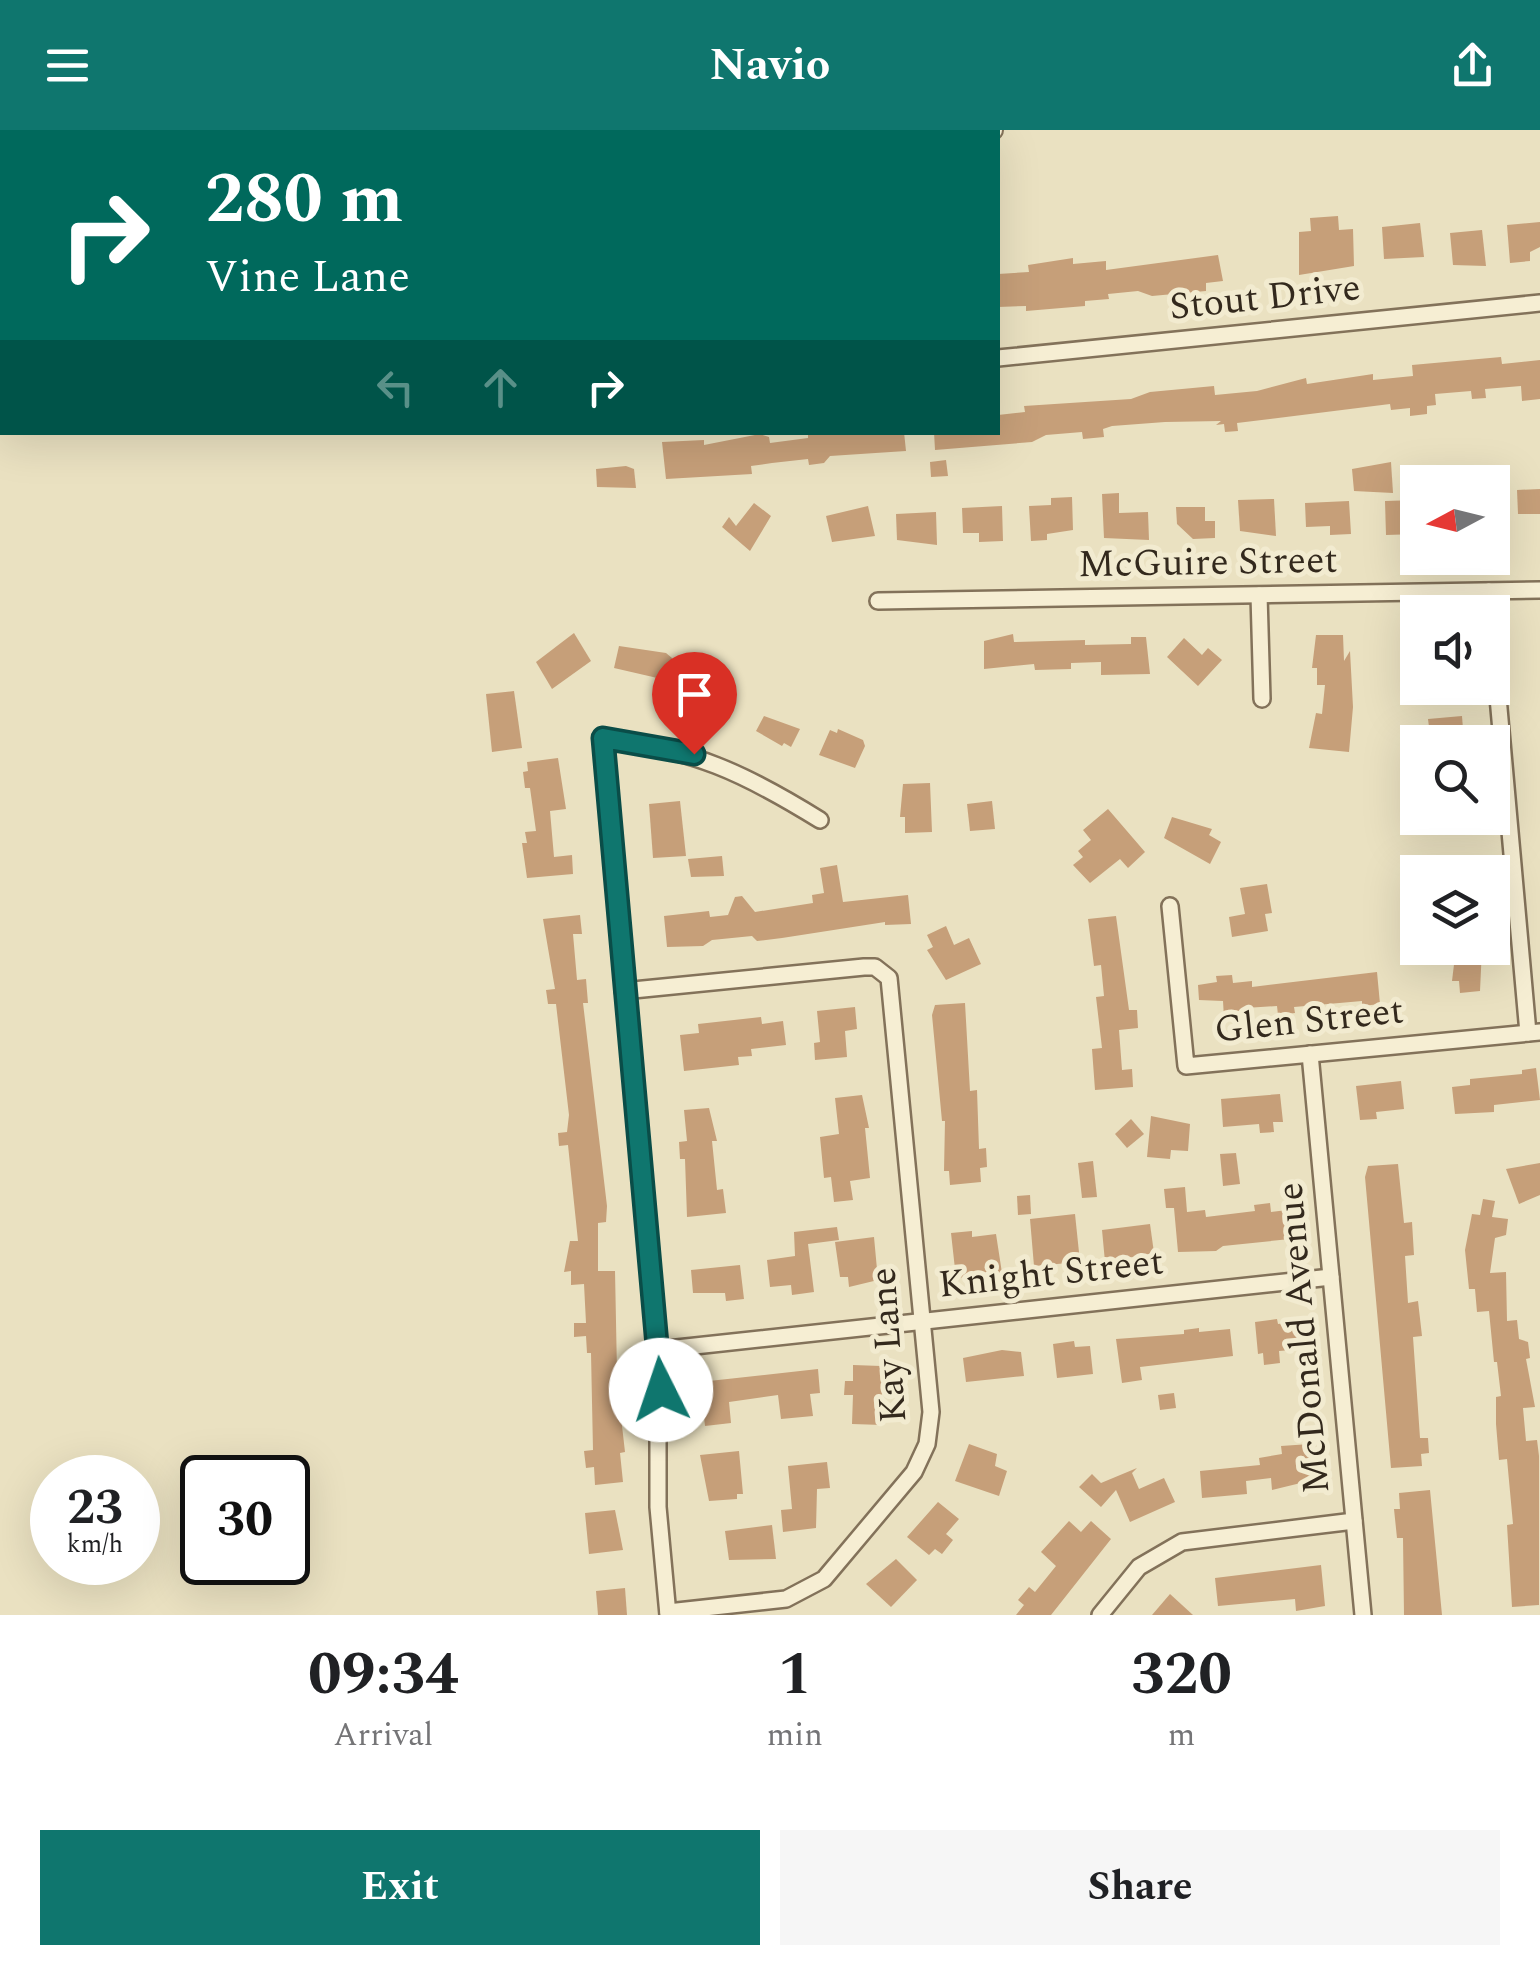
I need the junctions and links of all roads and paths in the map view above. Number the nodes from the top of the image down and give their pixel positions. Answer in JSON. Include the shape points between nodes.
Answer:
{"nodes":[{"id":1,"x":1540,"y":302,"type":"edge"},
{"id":2,"x":1000,"y":358,"type":"edge"},
{"id":3,"x":1540,"y":590,"type":"edge"},
{"id":4,"x":1489,"y":591,"type":"junction"},
{"id":5,"x":1260,"y":595,"type":"junction"},
{"id":6,"x":1489,"y":595,"type":"edge"},
{"id":7,"x":878,"y":600,"type":"dead end"},
{"id":8,"x":1262,"y":699,"type":"dead end"},
{"id":9,"x":1500,"y":705,"type":"edge"},
{"id":10,"x":820,"y":820,"type":"dead end"},
{"id":11,"x":1170,"y":906,"type":"dead end"},
{"id":12,"x":624,"y":991,"type":"junction"},
{"id":13,"x":1534,"y":1032,"type":"edge"},
{"id":14,"x":1310,"y":1054,"type":"junction"},
{"id":15,"x":1331,"y":1277,"type":"junction"},
{"id":16,"x":921,"y":1321,"type":"junction"},
{"id":17,"x":658,"y":1350,"type":"junction"},
{"id":18,"x":1354,"y":1521,"type":"junction"},
{"id":19,"x":668,"y":1614,"type":"edge"},
{"id":20,"x":1100,"y":1615,"type":"edge"},
{"id":21,"x":1363,"y":1615,"type":"edge"}],
"edges":[{"from":1,"to":2,"type":"street","name":"Stout Drive"},
{"from":3,"to":4,"type":"street","name":"McGuire Street"},
{"from":4,"to":5,"type":"street","name":"McGuire Street"},
{"from":4,"to":6,"type":"street"},
{"from":5,"to":7,"type":"street","name":"McGuire Street"},
{"from":5,"to":8,"type":"street"},
{"from":9,"to":13,"type":"street"},
{"from":10,"to":12,"type":"street","via":[[723,764],[603,738]]},
{"from":11,"to":14,"type":"street","name":"Glen Street","via":[[1186,1066]]},
{"from":12,"to":16,"type":"street","name":"Kay Lane","via":[[864,966],[884,972],[892,988]]},
{"from":12,"to":17,"type":"street"},
{"from":13,"to":14,"type":"street","name":"Glen Street"},
{"from":14,"to":15,"type":"street","name":"McDonald Avenue"},
{"from":15,"to":16,"type":"street","name":"Knight Street"},
{"from":15,"to":18,"type":"street","name":"McDonald Avenue"},
{"from":16,"to":17,"type":"street","name":"Knight Street"},
{"from":16,"to":19,"type":"street","name":"Kay Lane","via":[[931,1412],[927,1444],[914,1472],[824,1579],[786,1600]]},
{"from":17,"to":19,"type":"street","via":[[657,1494]]},
{"from":18,"to":20,"type":"street","via":[[1182,1542],[1139,1568]]},
{"from":18,"to":21,"type":"street","name":"McDonald Avenue"}]}
